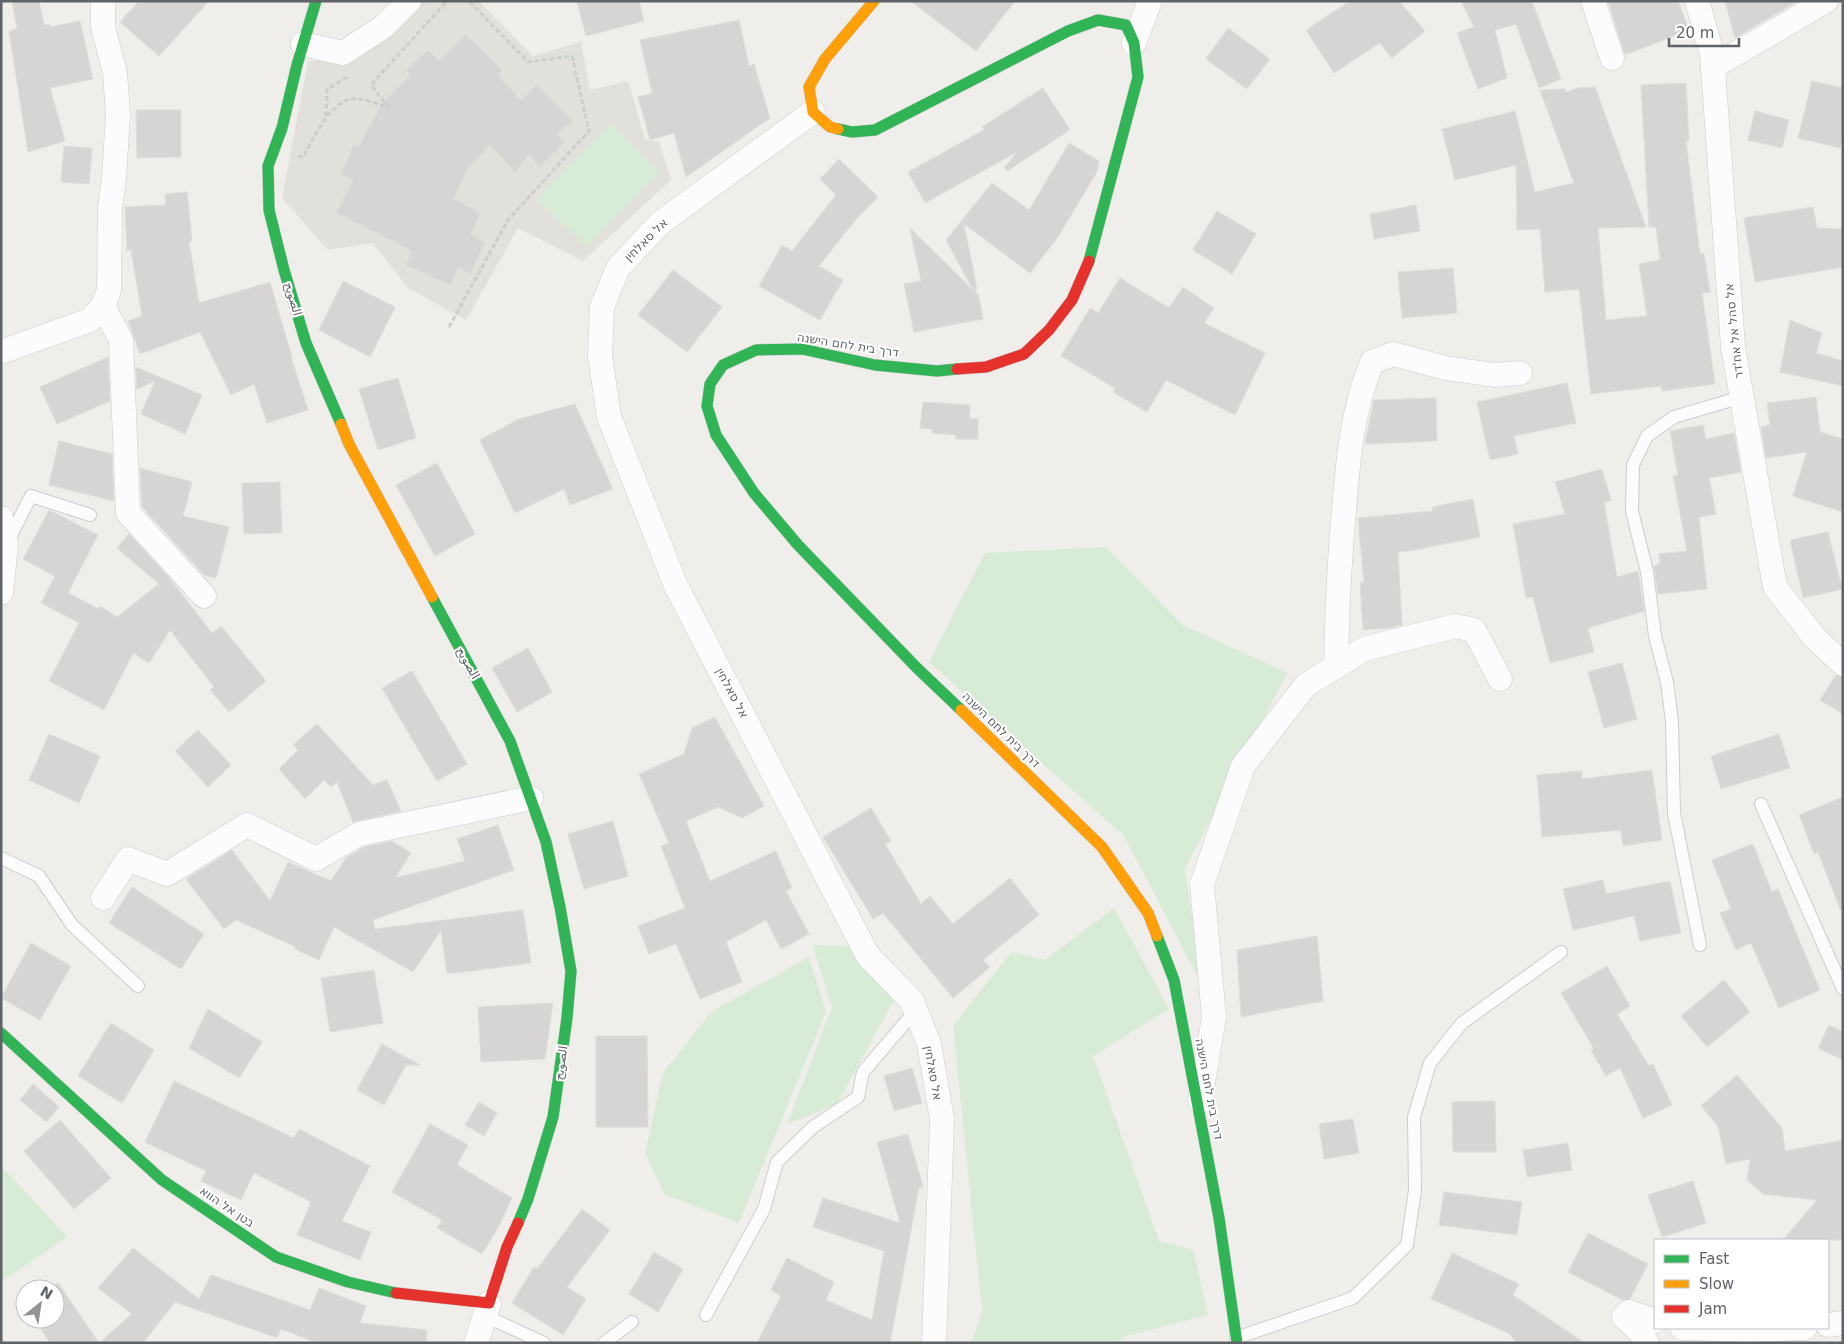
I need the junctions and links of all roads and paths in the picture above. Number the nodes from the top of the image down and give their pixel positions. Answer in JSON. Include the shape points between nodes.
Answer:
{"nodes":[{"id":1,"x":103,"y":1,"type":"edge"},
{"id":2,"x":316,"y":1,"type":"edge"},
{"id":3,"x":409,"y":1,"type":"edge"},
{"id":4,"x":446,"y":1,"type":"edge"},
{"id":5,"x":469,"y":1,"type":"edge"},
{"id":6,"x":874,"y":1,"type":"edge"},
{"id":7,"x":1150,"y":1,"type":"edge"},
{"id":8,"x":1593,"y":1,"type":"edge"},
{"id":9,"x":1697,"y":1,"type":"edge"},
{"id":10,"x":1826,"y":1,"type":"edge"},
{"id":11,"x":1134,"y":43,"type":"junction"},
{"id":12,"x":303,"y":44,"type":"junction"},
{"id":13,"x":1612,"y":58,"type":"dead end"},
{"id":14,"x":1713,"y":67,"type":"junction"},
{"id":15,"x":813,"y":112,"type":"junction"},
{"id":16,"x":273,"y":151,"type":"junction"},
{"id":17,"x":102,"y":306,"type":"junction"},
{"id":18,"x":449,"y":327,"type":"dead end"},
{"id":19,"x":1,"y":352,"type":"edge"},
{"id":20,"x":1520,"y":373,"type":"dead end"},
{"id":21,"x":1742,"y":397,"type":"junction"},
{"id":22,"x":90,"y":515,"type":"dead end"},
{"id":23,"x":1,"y":518,"type":"edge"},
{"id":24,"x":6,"y":545,"type":"junction"},
{"id":25,"x":1,"y":592,"type":"edge"},
{"id":26,"x":204,"y":596,"type":"dead end"},
{"id":27,"x":1843,"y":664,"type":"edge"},
{"id":28,"x":1336,"y":667,"type":"junction"},
{"id":29,"x":1500,"y":679,"type":"dead end"},
{"id":30,"x":530,"y":798,"type":"junction"},
{"id":31,"x":1762,"y":804,"type":"dead end"},
{"id":32,"x":1,"y":858,"type":"edge"},
{"id":33,"x":103,"y":898,"type":"dead end"},
{"id":34,"x":1700,"y":946,"type":"dead end"},
{"id":35,"x":1561,"y":952,"type":"dead end"},
{"id":36,"x":138,"y":986,"type":"dead end"},
{"id":37,"x":1843,"y":989,"type":"edge"},
{"id":38,"x":916,"y":1010,"type":"junction"},
{"id":39,"x":1,"y":1033,"type":"edge"},
{"id":40,"x":1198,"y":1108,"type":"junction"},
{"id":41,"x":487,"y":1309,"type":"junction"},
{"id":42,"x":706,"y":1315,"type":"dead end"},
{"id":43,"x":1654,"y":1321,"type":"edge"},
{"id":44,"x":632,"y":1322,"type":"dead end"},
{"id":45,"x":1843,"y":1322,"type":"edge"},
{"id":46,"x":1829,"y":1325,"type":"edge"},
{"id":47,"x":1716,"y":1329,"type":"edge"},
{"id":48,"x":1778,"y":1329,"type":"edge"},
{"id":49,"x":1237,"y":1340,"type":"edge"},
{"id":50,"x":476,"y":1343,"type":"edge"},
{"id":51,"x":544,"y":1343,"type":"edge"},
{"id":52,"x":604,"y":1343,"type":"edge"},
{"id":53,"x":934,"y":1343,"type":"edge"},
{"id":54,"x":1647,"y":1343,"type":"edge"}],
"edges":[{"from":1,"to":17,"type":"street","via":[[102,27],[115,73],[118,114],[110,208],[109,291]]},
{"from":2,"to":12,"type":"street","name":"الصويح"},
{"from":3,"to":12,"type":"street","via":[[383,27],[343,53]]},
{"from":4,"to":16,"type":"path","via":[[371,85],[389,108],[358,98],[344,100],[326,117],[303,157]]},
{"from":5,"to":18,"type":"path","via":[[528,62],[572,56],[589,130],[508,220]]},
{"from":6,"to":15,"type":"street","via":[[825,59],[809,87]]},
{"from":7,"to":11,"type":"street"},
{"from":8,"to":13,"type":"street"},
{"from":9,"to":14,"type":"street","name":"אל סהל אל אח'דר"},
{"from":10,"to":14,"type":"street"},
{"from":11,"to":15,"type":"street","via":[[1126,26],[1098,20],[1068,31],[875,130],[852,132],[830,127]]},
{"from":11,"to":40,"type":"street","name":"דרך בית לחם הישנה","via":[[1138,77],[1089,261],[1072,300],[1049,330],[1024,354],[986,367],[937,371],[875,365],[802,349],[756,350],[723,365],[710,384],[707,406],[716,435],[754,493],[798,545],[917,668],[1102,847],[1133,891],[1148,913],[1174,980]]},
{"from":12,"to":16,"type":"street","name":"الصويح"},
{"from":14,"to":21,"type":"street","name":"אל סהל אל אח'דר","via":[[1733,347]]},
{"from":15,"to":38,"type":"street","name":"אל סאלחין","via":[[660,223],[618,268],[602,307],[600,356],[609,416],[676,586],[868,956],[912,1001]]},
{"from":16,"to":30,"type":"street","name":"الصويح","via":[[268,166],[269,210],[306,343],[349,444],[510,741]]},
{"from":17,"to":19,"type":"street","via":[[90,320]]},
{"from":17,"to":26,"type":"street","via":[[122,340],[128,514]]},
{"from":20,"to":28,"type":"street","via":[[1494,375],[1446,368],[1393,354],[1372,362],[1349,444],[1338,577]]},
{"from":21,"to":27,"type":"street","name":"אל סהל אל אח'דר","via":[[1775,587],[1815,638]]},
{"from":21,"to":34,"type":"lane","via":[[1674,417],[1647,436],[1633,465],[1632,512],[1647,572],[1655,636],[1666,682],[1672,722],[1674,813]]},
{"from":22,"to":24,"type":"lane","via":[[31,496]]},
{"from":23,"to":24,"type":"street"},
{"from":24,"to":25,"type":"street"},
{"from":28,"to":29,"type":"street","via":[[1364,649],[1455,626],[1474,630]]},
{"from":28,"to":40,"type":"street","via":[[1306,685],[1243,766],[1202,884],[1214,1016]]},
{"from":30,"to":33,"type":"street","via":[[359,834],[316,859],[247,825],[167,874],[128,859]]},
{"from":30,"to":41,"type":"street","name":"الصويح","via":[[546,842],[571,971],[553,1117],[528,1199],[507,1247]]},
{"from":31,"to":37,"type":"lane"},
{"from":32,"to":36,"type":"lane","via":[[39,876],[72,925]]},
{"from":35,"to":49,"type":"lane","via":[[1462,1023],[1430,1063],[1414,1117],[1415,1190],[1406,1245],[1353,1298]]},
{"from":38,"to":42,"type":"lane","via":[[863,1072],[858,1097],[813,1127],[777,1162],[764,1208]]},
{"from":38,"to":53,"type":"street","name":"אל סאלחין","via":[[929,1044],[942,1119]]},
{"from":39,"to":41,"type":"street","name":"בטן אל הווא","via":[[162,1180],[276,1256],[348,1282]]},
{"from":40,"to":49,"type":"street","name":"דרך בית לחם הישנה"},
{"from":41,"to":50,"type":"street","name":"الصويح"},
{"from":41,"to":51,"type":"lane"},
{"from":43,"to":54,"type":"street","via":[[1629,1312],[1624,1317],[1640,1331]]},
{"from":44,"to":52,"type":"lane"},
{"from":45,"to":46,"type":"street"},
{"from":47,"to":48,"type":"street"}]}
